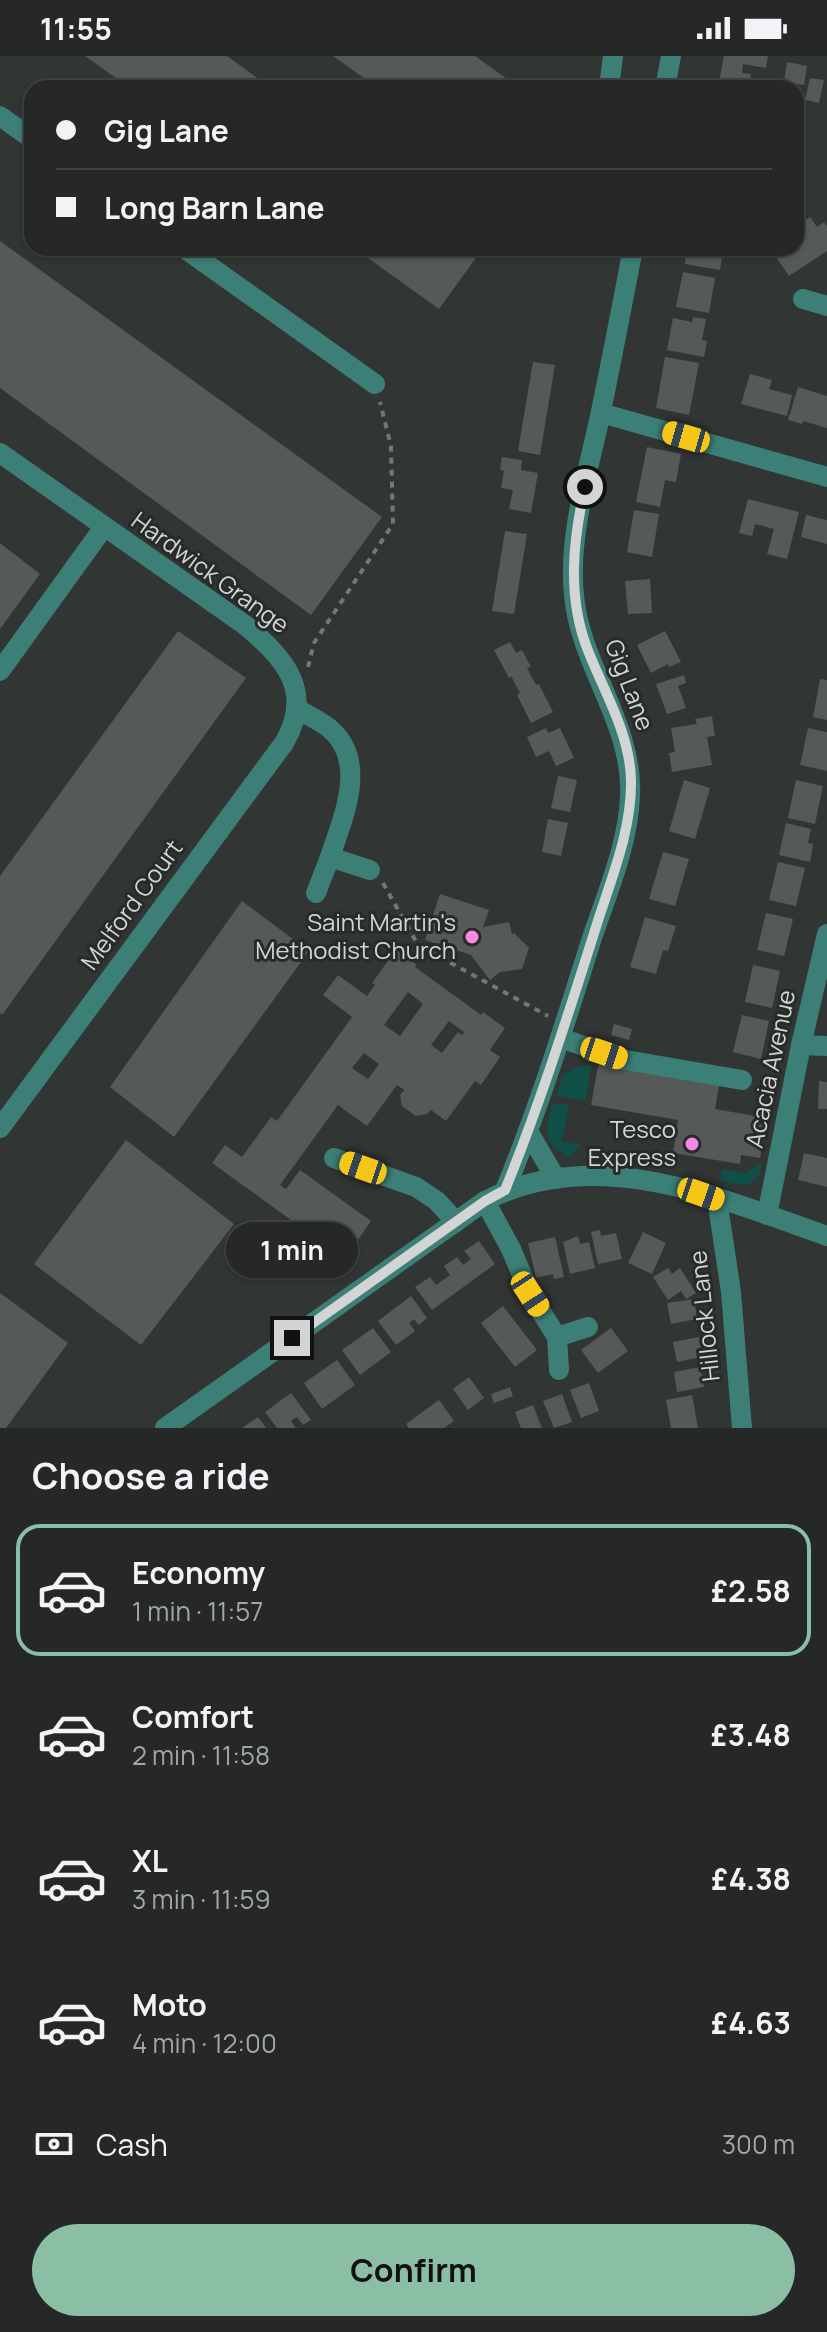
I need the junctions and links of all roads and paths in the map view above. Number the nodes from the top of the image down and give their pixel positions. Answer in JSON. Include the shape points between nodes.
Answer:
{"nodes":[{"id":1,"x":613,"y":56,"type":"edge"},
{"id":2,"x":671,"y":56,"type":"edge"},
{"id":3,"x":610,"y":80,"type":"edge"},
{"id":4,"x":666,"y":80,"type":"edge"},
{"id":5,"x":0,"y":116,"type":"edge"},
{"id":6,"x":24,"y":133,"type":"edge"},
{"id":7,"x":195,"y":256,"type":"edge"},
{"id":8,"x":631,"y":256,"type":"edge"},
{"id":9,"x":803,"y":299,"type":"dead end"},
{"id":10,"x":827,"y":306,"type":"edge"},
{"id":11,"x":375,"y":384,"type":"joint"},
{"id":12,"x":601,"y":413,"type":"junction"},
{"id":13,"x":0,"y":453,"type":"edge"},
{"id":14,"x":827,"y":477,"type":"edge"},
{"id":15,"x":104,"y":527,"type":"junction"},
{"id":16,"x":307,"y":669,"type":"dead end"},
{"id":17,"x":0,"y":671,"type":"edge"},
{"id":18,"x":296,"y":708,"type":"junction"},
{"id":19,"x":330,"y":857,"type":"junction"},
{"id":20,"x":370,"y":870,"type":"joint"},
{"id":21,"x":316,"y":893,"type":"dead end"},
{"id":22,"x":827,"y":934,"type":"edge"},
{"id":23,"x":562,"y":1032,"type":"junction"},
{"id":24,"x":801,"y":1045,"type":"junction"},
{"id":25,"x":827,"y":1046,"type":"edge"},
{"id":26,"x":742,"y":1080,"type":"dead end"},
{"id":27,"x":0,"y":1128,"type":"edge"},
{"id":28,"x":528,"y":1131,"type":"junction"},
{"id":29,"x":334,"y":1158,"type":"dead end"},
{"id":30,"x":556,"y":1179,"type":"junction"},
{"id":31,"x":505,"y":1190,"type":"junction"},
{"id":32,"x":717,"y":1199,"type":"junction"},
{"id":33,"x":485,"y":1201,"type":"junction"},
{"id":34,"x":767,"y":1215,"type":"junction"},
{"id":35,"x":456,"y":1222,"type":"junction"},
{"id":36,"x":827,"y":1236,"type":"edge"},
{"id":37,"x":588,"y":1327,"type":"dead end"},
{"id":38,"x":557,"y":1337,"type":"junction"},
{"id":39,"x":559,"y":1370,"type":"dead end"},
{"id":40,"x":165,"y":1428,"type":"edge"},
{"id":41,"x":742,"y":1428,"type":"edge"}],
"edges":[{"from":1,"to":3,"type":"street"},
{"from":2,"to":4,"type":"street"},
{"from":5,"to":6,"type":"street"},
{"from":7,"to":11,"type":"street"},
{"from":8,"to":12,"type":"street","name":"Gig Lane"},
{"from":9,"to":10,"type":"street"},
{"from":11,"to":16,"type":"path","via":[[391,446],[393,524],[314,643]]},
{"from":12,"to":14,"type":"street"},
{"from":12,"to":23,"type":"street","name":"Gig Lane","via":[[579,512],[573,593],[587,648],[624,741],[630,801],[615,867]]},
{"from":13,"to":15,"type":"street","name":"Hardwick Grange"},
{"from":15,"to":17,"type":"street"},
{"from":15,"to":18,"type":"street","name":"Hardwick Grange","via":[[270,645],[291,675]]},
{"from":18,"to":19,"type":"street","via":[[337,737],[350,766],[347,804]]},
{"from":18,"to":27,"type":"street","name":"Melford Court","via":[[284,743]]},
{"from":19,"to":20,"type":"street"},
{"from":19,"to":21,"type":"street"},
{"from":20,"to":23,"type":"path","via":[[418,945]]},
{"from":22,"to":24,"type":"street","name":"Acacia Avenue"},
{"from":23,"to":26,"type":"street","via":[[626,1060]]},
{"from":23,"to":28,"type":"street","name":"Gig Lane"},
{"from":24,"to":25,"type":"street"},
{"from":24,"to":34,"type":"street","name":"Acacia Avenue"},
{"from":28,"to":30,"type":"street"},
{"from":28,"to":31,"type":"street","name":"Gig Lane"},
{"from":29,"to":35,"type":"street","via":[[416,1187]]},
{"from":30,"to":31,"type":"street"},
{"from":30,"to":32,"type":"street","via":[[626,1177]]},
{"from":31,"to":33,"type":"street"},
{"from":32,"to":34,"type":"street"},
{"from":32,"to":41,"type":"street","name":"Hillock Lane"},
{"from":33,"to":35,"type":"street"},
{"from":33,"to":38,"type":"street"},
{"from":34,"to":36,"type":"street"},
{"from":35,"to":40,"type":"street"},
{"from":37,"to":38,"type":"street"},
{"from":38,"to":39,"type":"street"}]}
